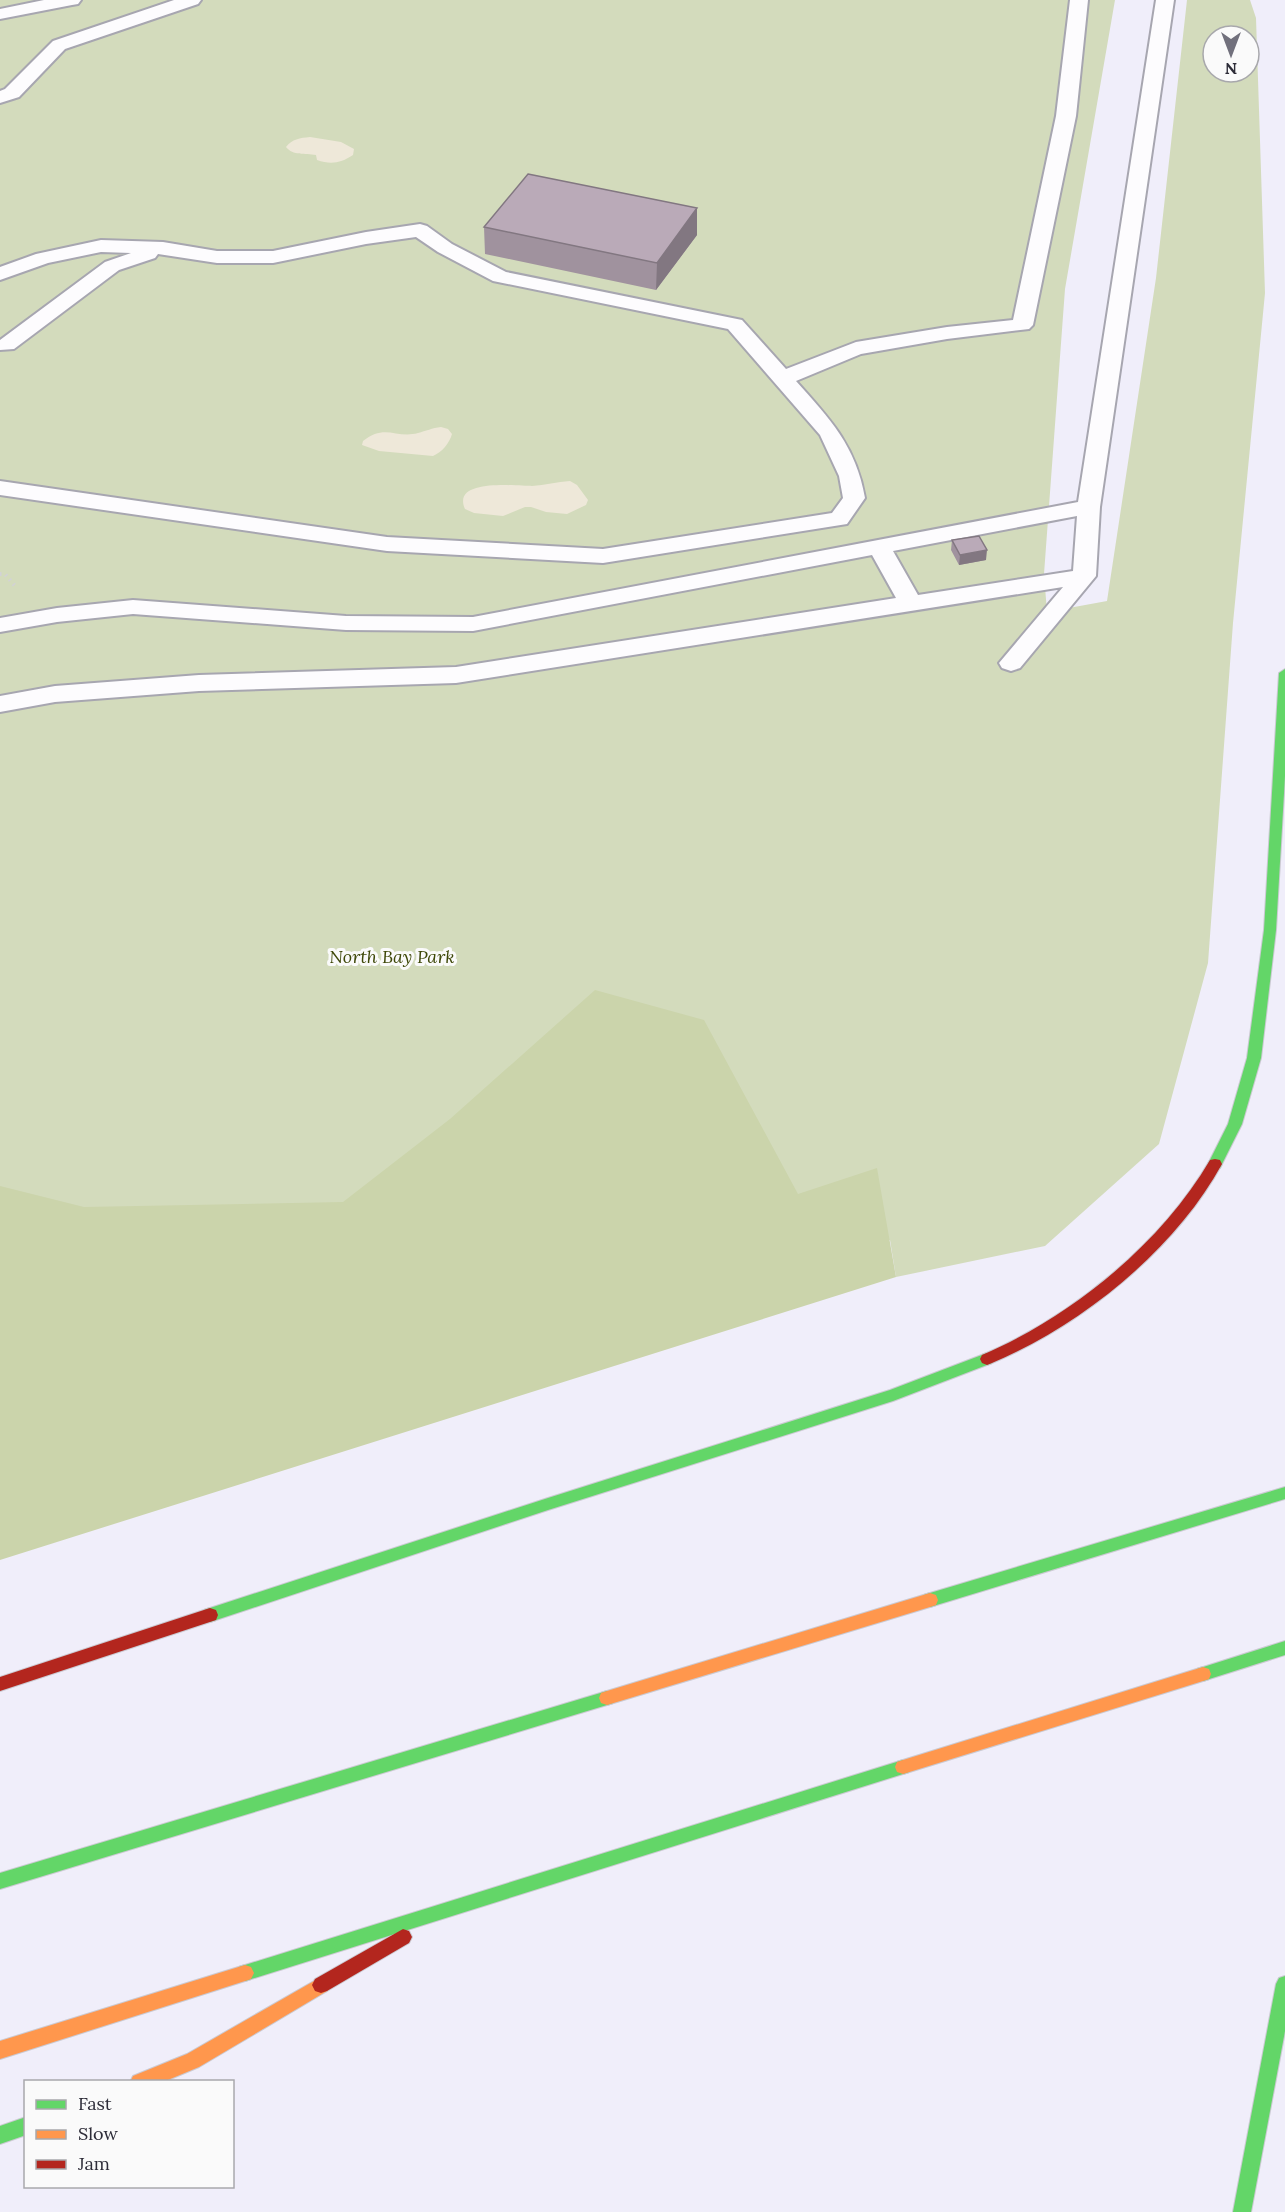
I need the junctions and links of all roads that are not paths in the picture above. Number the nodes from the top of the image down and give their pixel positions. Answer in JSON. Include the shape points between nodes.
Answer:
{"nodes":[{"id":1,"x":72,"y":0,"type":"edge"},
{"id":2,"x":192,"y":0,"type":"edge"},
{"id":3,"x":1079,"y":0,"type":"edge"},
{"id":4,"x":1165,"y":0,"type":"edge"},
{"id":5,"x":0,"y":14,"type":"edge"},
{"id":6,"x":0,"y":97,"type":"edge"},
{"id":7,"x":164,"y":248,"type":"junction"},
{"id":8,"x":0,"y":274,"type":"edge"},
{"id":9,"x":7,"y":345,"type":"dead end"},
{"id":10,"x":784,"y":378,"type":"junction"},
{"id":11,"x":0,"y":488,"type":"edge"},
{"id":12,"x":1089,"y":507,"type":"junction"},
{"id":13,"x":879,"y":547,"type":"junction"},
{"id":14,"x":1084,"y":576,"type":"junction"},
{"id":15,"x":911,"y":604,"type":"junction"},
{"id":16,"x":0,"y":625,"type":"edge"},
{"id":17,"x":1011,"y":663,"type":"dead end"},
{"id":18,"x":1285,"y":672,"type":"edge"},
{"id":19,"x":0,"y":704,"type":"edge"},
{"id":20,"x":1285,"y":1493,"type":"edge"},
{"id":21,"x":1285,"y":1648,"type":"edge"},
{"id":22,"x":0,"y":1684,"type":"edge"},
{"id":23,"x":0,"y":1881,"type":"edge"},
{"id":24,"x":452,"y":1909,"type":"junction"},
{"id":25,"x":1285,"y":1984,"type":"edge"},
{"id":26,"x":0,"y":2050,"type":"edge"},
{"id":27,"x":144,"y":2080,"type":"edge"},
{"id":28,"x":24,"y":2127,"type":"edge"},
{"id":29,"x":0,"y":2135,"type":"edge"},
{"id":30,"x":1242,"y":2212,"type":"edge"}],
"edges":[{"from":1,"to":5,"type":"lane"},
{"from":2,"to":6,"type":"lane","via":[[59,45],[12,93]]},
{"from":3,"to":10,"type":"lane","via":[[1066,116],[1022,325],[856,348]]},
{"from":4,"to":12,"type":"lane"},
{"from":7,"to":8,"type":"lane","via":[[101,246],[43,258]]},
{"from":7,"to":9,"type":"lane","via":[[112,266]]},
{"from":7,"to":10,"type":"lane","via":[[217,257],[273,257],[420,230],[500,277],[735,324]]},
{"from":10,"to":11,"type":"lane","via":[[830,433],[850,476],[854,498],[839,519],[603,556],[387,544]]},
{"from":12,"to":13,"type":"lane"},
{"from":12,"to":14,"type":"lane"},
{"from":13,"to":15,"type":"lane"},
{"from":13,"to":16,"type":"lane","via":[[473,624],[346,623],[133,607]]},
{"from":14,"to":15,"type":"lane"},
{"from":14,"to":17,"type":"lane"},
{"from":15,"to":19,"type":"lane","via":[[456,675],[199,683],[55,694]]},
{"from":18,"to":22,"type":"main road","via":[[1270,930],[1254,1058],[1235,1124],[1207,1179],[1156,1245],[1101,1293],[1015,1348],[893,1395]]},
{"from":20,"to":23,"type":"main road"},
{"from":21,"to":24,"type":"main road"},
{"from":24,"to":26,"type":"main road"},
{"from":24,"to":27,"type":"main road","via":[[193,2061]]},
{"from":25,"to":30,"type":"main road"},
{"from":28,"to":29,"type":"main road"}]}
